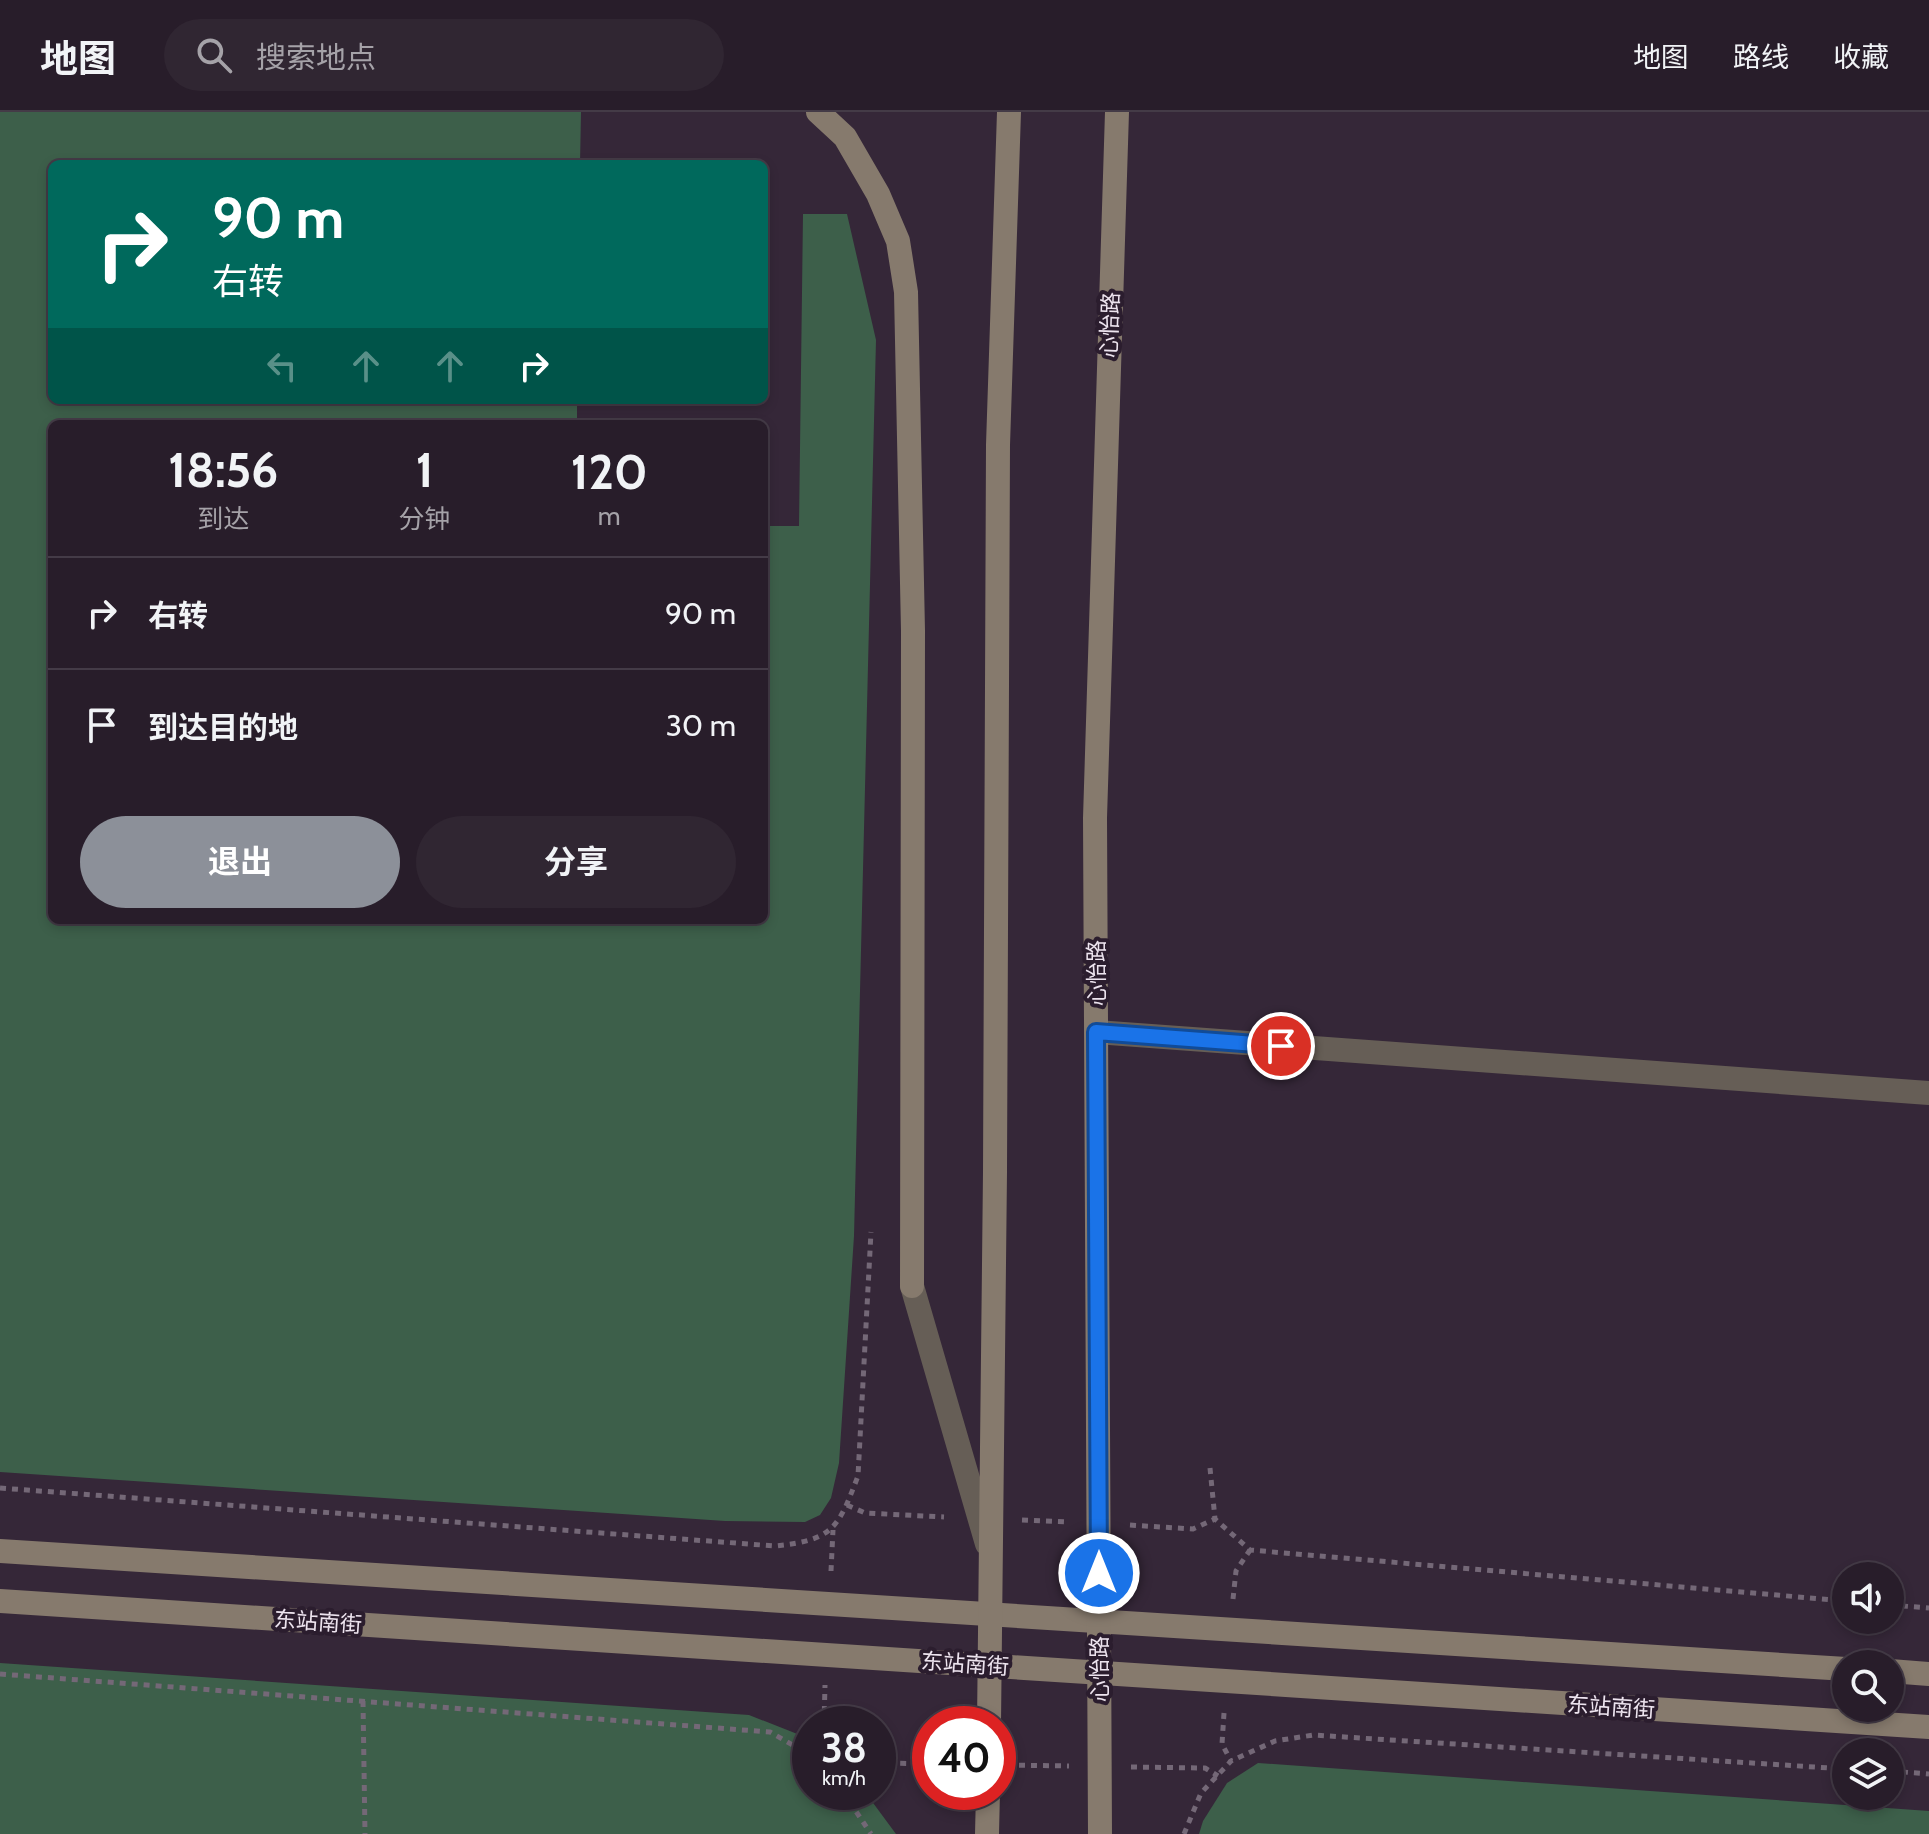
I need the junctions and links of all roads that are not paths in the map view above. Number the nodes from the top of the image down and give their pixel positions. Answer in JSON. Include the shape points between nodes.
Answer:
{"nodes":[{"id":1,"x":818,"y":112,"type":"edge"},
{"id":2,"x":1009,"y":112,"type":"edge"},
{"id":3,"x":1117,"y":112,"type":"edge"},
{"id":4,"x":1096,"y":1032,"type":"junction"},
{"id":5,"x":1929,"y":1093,"type":"edge"},
{"id":6,"x":986,"y":1518,"type":"junction"},
{"id":7,"x":0,"y":1551,"type":"edge"},
{"id":8,"x":0,"y":1601,"type":"edge"},
{"id":9,"x":990,"y":1614,"type":"junction"},
{"id":10,"x":1099,"y":1621,"type":"junction"},
{"id":11,"x":990,"y":1665,"type":"junction"},
{"id":12,"x":1832,"y":1668,"type":"edge"},
{"id":13,"x":1904,"y":1672,"type":"edge"},
{"id":14,"x":1099,"y":1673,"type":"junction"},
{"id":15,"x":1929,"y":1674,"type":"edge"},
{"id":16,"x":989,"y":1706,"type":"edge"},
{"id":17,"x":1929,"y":1727,"type":"edge"},
{"id":18,"x":988,"y":1810,"type":"edge"},
{"id":19,"x":987,"y":1834,"type":"edge"},
{"id":20,"x":1100,"y":1834,"type":"edge"}],
"edges":[{"from":1,"to":6,"type":"street","via":[[845,137],[878,194],[898,241],[906,292],[913,631],[912,1286]]},
{"from":2,"to":6,"type":"street","via":[[998,460]]},
{"from":3,"to":4,"type":"street","name":"心怡路","via":[[1095,818]]},
{"from":4,"to":5,"type":"street"},
{"from":4,"to":10,"type":"street","name":"心怡路"},
{"from":6,"to":9,"type":"street"},
{"from":7,"to":9,"type":"street"},
{"from":8,"to":11,"type":"street","name":"东站南街"},
{"from":9,"to":10,"type":"street"},
{"from":9,"to":11,"type":"street"},
{"from":10,"to":12,"type":"street"},
{"from":10,"to":14,"type":"street","name":"心怡路"},
{"from":11,"to":14,"type":"street","name":"东站南街"},
{"from":11,"to":16,"type":"street"},
{"from":13,"to":15,"type":"street"},
{"from":14,"to":17,"type":"street","name":"东站南街"},
{"from":14,"to":20,"type":"street","name":"心怡路"},
{"from":18,"to":19,"type":"street"}]}
